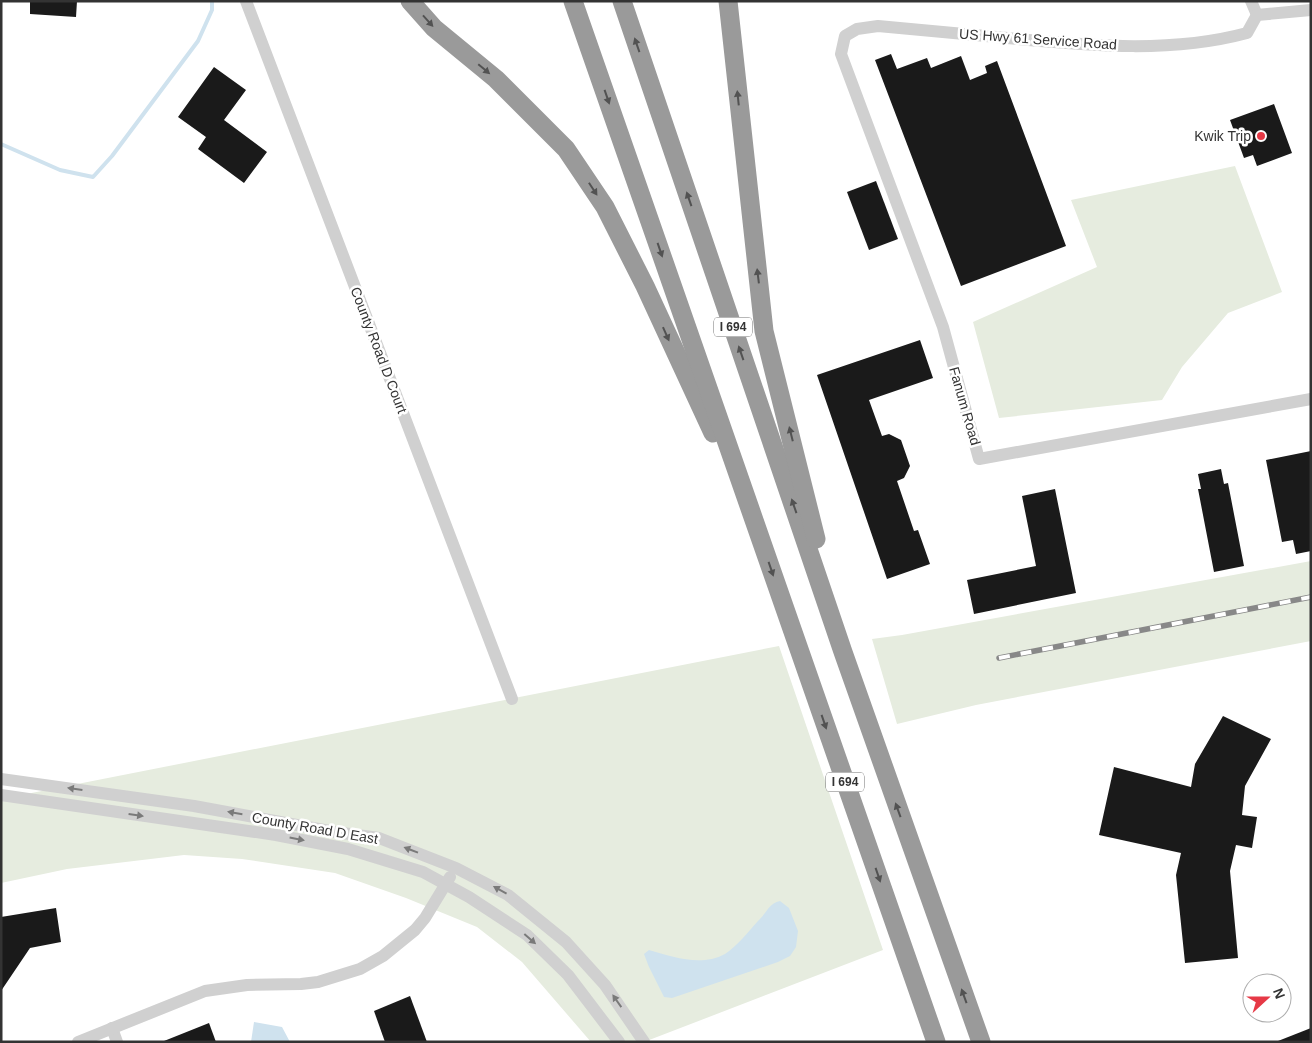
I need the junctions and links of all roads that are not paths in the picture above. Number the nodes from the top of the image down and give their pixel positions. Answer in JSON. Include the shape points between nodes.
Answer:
{"nodes":[{"id":1,"x":246,"y":1,"type":"edge"},
{"id":2,"x":410,"y":1,"type":"edge"},
{"id":3,"x":574,"y":1,"type":"edge"},
{"id":4,"x":622,"y":1,"type":"edge"},
{"id":5,"x":743,"y":1,"type":"edge"},
{"id":6,"x":1251,"y":1,"type":"edge"},
{"id":7,"x":728,"y":10,"type":"edge"},
{"id":8,"x":1311,"y":10,"type":"edge"},
{"id":9,"x":1257,"y":15,"type":"junction"},
{"id":10,"x":845,"y":36,"type":"joint"},
{"id":11,"x":1311,"y":398,"type":"edge"},
{"id":12,"x":755,"y":522,"type":"junction"},
{"id":13,"x":843,"y":652,"type":"junction"},
{"id":14,"x":512,"y":698,"type":"dead end"},
{"id":15,"x":1,"y":779,"type":"edge"},
{"id":16,"x":1,"y":795,"type":"edge"},
{"id":17,"x":456,"y":868,"type":"junction"},
{"id":18,"x":445,"y":884,"type":"junction"},
{"id":19,"x":112,"y":1028,"type":"junction"},
{"id":20,"x":78,"y":1042,"type":"edge"},
{"id":21,"x":117,"y":1042,"type":"edge"},
{"id":22,"x":619,"y":1042,"type":"edge"},
{"id":23,"x":644,"y":1042,"type":"edge"},
{"id":24,"x":936,"y":1042,"type":"edge"},
{"id":25,"x":980,"y":1042,"type":"edge"}],
"edges":[{"from":1,"to":14,"type":"street","name":"County Road D Court"},
{"from":2,"to":12,"type":"highway","one_way":true,"via":[[434,28],[496,79],[566,149],[605,207]]},
{"from":3,"to":12,"type":"highway","number":"I 694","one_way":true},
{"from":13,"to":4,"type":"highway","number":"I 694","one_way":true},
{"from":5,"to":7,"type":"highway"},
{"from":6,"to":9,"type":"street"},
{"from":13,"to":7,"type":"highway","one_way":true,"via":[[764,331]]},
{"from":8,"to":9,"type":"street"},
{"from":9,"to":10,"type":"street","name":"US Hwy 61 Service Road","via":[[1248,34],[1174,45],[1095,46],[878,26],[857,29]]},
{"from":10,"to":11,"type":"street","name":"Fanum Road","via":[[841,54],[943,327],[979,459]]},
{"from":12,"to":24,"type":"highway","number":"I 694","one_way":true},
{"from":25,"to":13,"type":"highway","number":"I 694","one_way":true},
{"from":17,"to":15,"type":"street","name":"County Road D East","one_way":true,"via":[[379,838],[194,806]]},
{"from":16,"to":18,"type":"street","name":"County Road D East","one_way":true,"via":[[276,835],[348,849],[422,872]]},
{"from":17,"to":18,"type":"street"},
{"from":23,"to":17,"type":"street","name":"County Road D East","one_way":true,"via":[[605,985],[566,942],[508,895]]},
{"from":18,"to":19,"type":"street","via":[[415,930],[383,956],[360,969],[310,983],[247,985],[205,991]]},
{"from":18,"to":22,"type":"street","name":"County Road D East","one_way":true,"via":[[527,935],[568,974]]},
{"from":19,"to":20,"type":"street"},
{"from":19,"to":21,"type":"street"}]}
